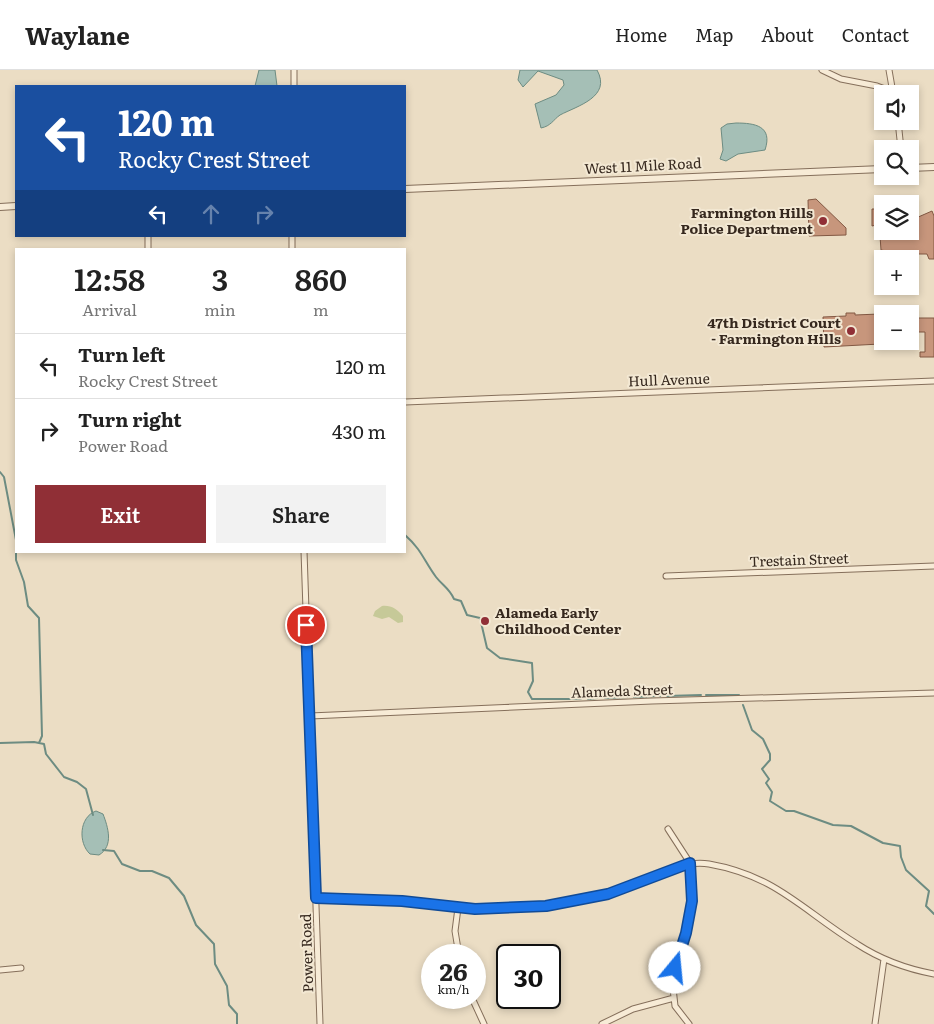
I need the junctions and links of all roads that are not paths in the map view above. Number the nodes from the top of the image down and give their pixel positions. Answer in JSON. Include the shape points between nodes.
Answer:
{"nodes":[{"id":1,"x":294,"y":70,"type":"edge"},
{"id":2,"x":822,"y":70,"type":"edge"},
{"id":3,"x":889,"y":70,"type":"edge"},
{"id":4,"x":294,"y":85,"type":"edge"},
{"id":5,"x":874,"y":85,"type":"edge"},
{"id":6,"x":892,"y":85,"type":"edge"},
{"id":7,"x":934,"y":167,"type":"edge"},
{"id":8,"x":919,"y":168,"type":"edge"},
{"id":9,"x":874,"y":169,"type":"edge"},
{"id":10,"x":406,"y":189,"type":"edge"},
{"id":11,"x":15,"y":206,"type":"edge"},
{"id":12,"x":0,"y":207,"type":"edge"},
{"id":13,"x":934,"y":381,"type":"edge"},
{"id":14,"x":406,"y":402,"type":"edge"},
{"id":15,"x":304,"y":553,"type":"edge"},
{"id":16,"x":934,"y":566,"type":"edge"},
{"id":17,"x":666,"y":576,"type":"dead end"},
{"id":18,"x":934,"y":693,"type":"edge"},
{"id":19,"x":310,"y":716,"type":"junction"},
{"id":20,"x":668,"y":829,"type":"dead end"},
{"id":21,"x":690,"y":863,"type":"junction"},
{"id":22,"x":316,"y":898,"type":"junction"},
{"id":23,"x":458,"y":908,"type":"junction"},
{"id":24,"x":457,"y":944,"type":"edge"},
{"id":25,"x":884,"y":959,"type":"junction"},
{"id":26,"x":21,"y":968,"type":"dead end"},
{"id":27,"x":0,"y":970,"type":"edge"},
{"id":28,"x":934,"y":974,"type":"edge"},
{"id":29,"x":674,"y":998,"type":"junction"},
{"id":30,"x":477,"y":1009,"type":"edge"},
{"id":31,"x":320,"y":1024,"type":"edge"},
{"id":32,"x":484,"y":1024,"type":"edge"},
{"id":33,"x":602,"y":1024,"type":"edge"},
{"id":34,"x":689,"y":1024,"type":"edge"},
{"id":35,"x":875,"y":1024,"type":"edge"}],
"edges":[{"from":1,"to":4,"type":"street"},
{"from":2,"to":5,"type":"street","via":[[841,79]]},
{"from":3,"to":6,"type":"street"},
{"from":7,"to":8,"type":"street"},
{"from":9,"to":10,"type":"street","name":"West 11 Mile Road"},
{"from":11,"to":12,"type":"street"},
{"from":13,"to":14,"type":"street","name":"Hull Avenue"},
{"from":15,"to":19,"type":"street","name":"Power Road"},
{"from":16,"to":17,"type":"street","name":"Trestain Street"},
{"from":18,"to":19,"type":"street","name":"Alameda Street"},
{"from":19,"to":22,"type":"street","name":"Power Road"},
{"from":20,"to":21,"type":"street"},
{"from":21,"to":23,"type":"street","via":[[608,894],[567,903],[527,908]]},
{"from":21,"to":25,"type":"street","via":[[724,867],[769,883],[856,944]]},
{"from":21,"to":29,"type":"street","via":[[692,901],[675,968]]},
{"from":22,"to":23,"type":"street","via":[[402,901]]},
{"from":22,"to":31,"type":"street","name":"Power Road"},
{"from":23,"to":24,"type":"street"},
{"from":25,"to":28,"type":"street"},
{"from":25,"to":35,"type":"street"},
{"from":26,"to":27,"type":"street"},
{"from":29,"to":33,"type":"street","via":[[633,1009]]},
{"from":29,"to":34,"type":"street","via":[[675,1006]]},
{"from":30,"to":32,"type":"street"}]}
